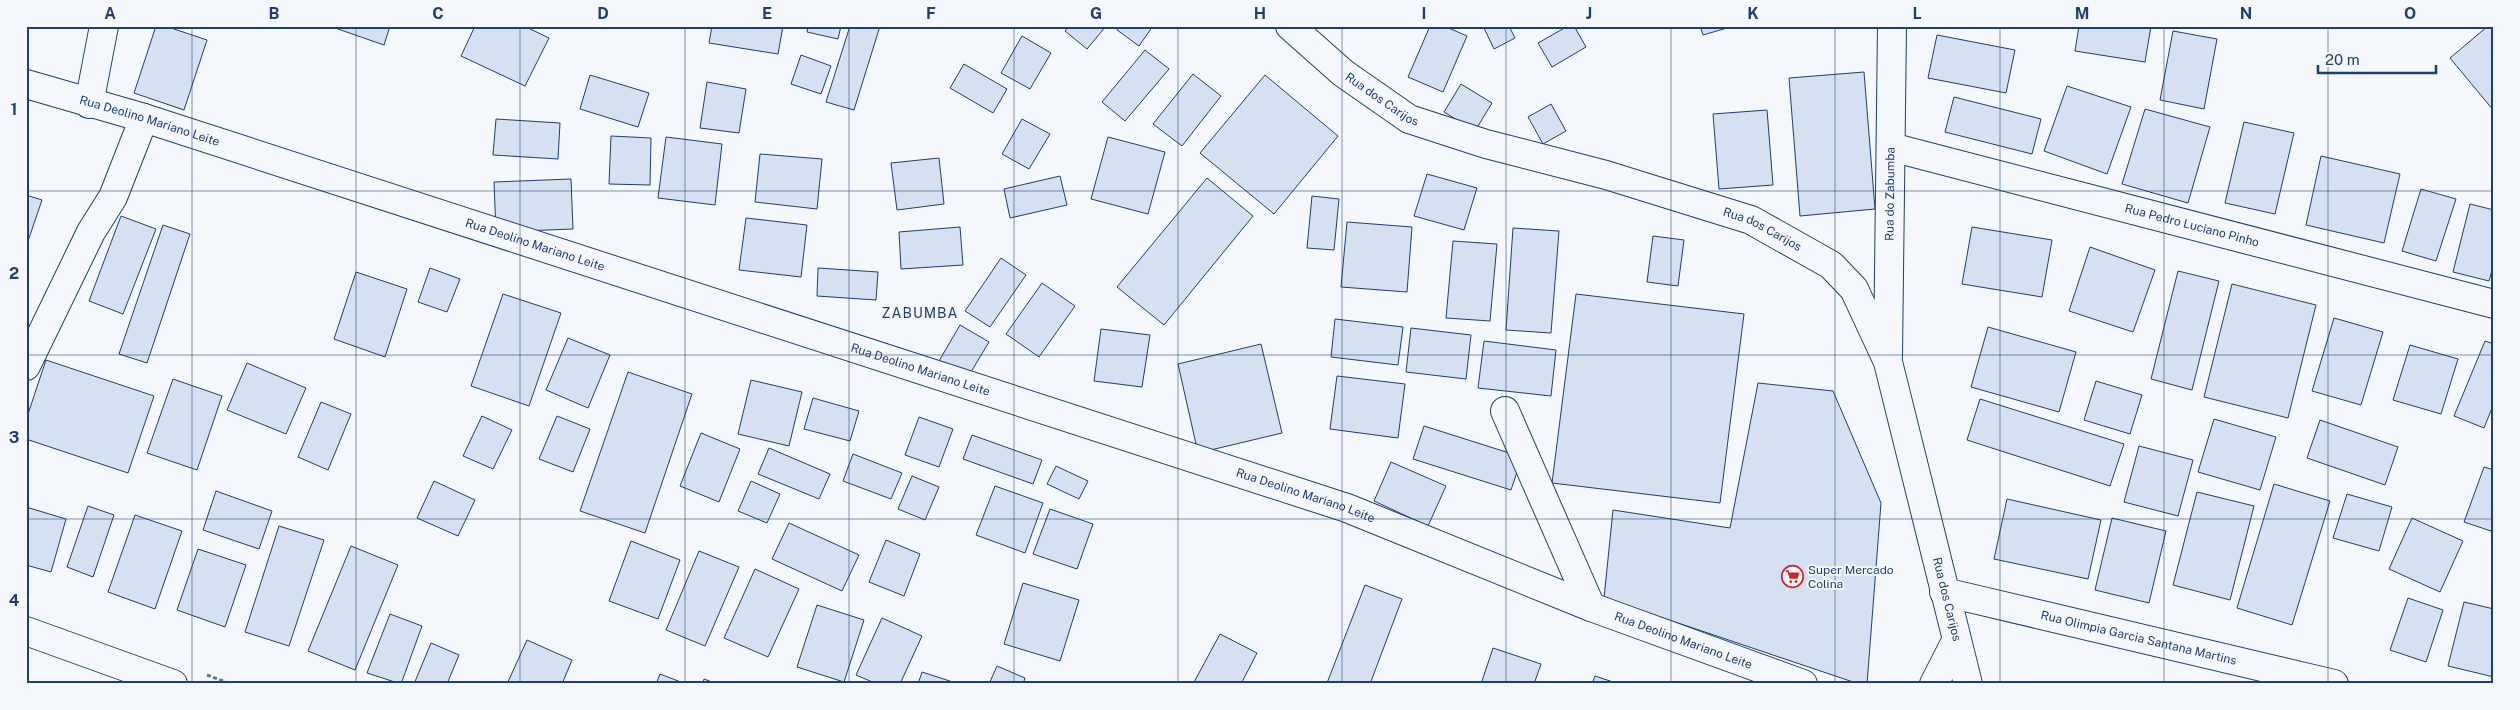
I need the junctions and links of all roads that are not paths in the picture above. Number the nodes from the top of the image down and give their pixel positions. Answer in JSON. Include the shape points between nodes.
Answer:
{"nodes":[{"id":1,"x":104,"y":26,"type":"edge"},
{"id":2,"x":1290,"y":26,"type":"edge"},
{"id":3,"x":1892,"y":26,"type":"edge"},
{"id":4,"x":26,"y":84,"type":"edge"},
{"id":5,"x":89,"y":104,"type":"junction"},
{"id":6,"x":144,"y":118,"type":"junction"},
{"id":7,"x":1891,"y":147,"type":"junction"},
{"id":8,"x":2494,"y":304,"type":"edge"},
{"id":9,"x":1888,"y":362,"type":"junction"},
{"id":10,"x":26,"y":366,"type":"edge"},
{"id":11,"x":1506,"y":410,"type":"dead end"},
{"id":12,"x":1944,"y":592,"type":"junction"},
{"id":13,"x":1591,"y":607,"type":"junction"},
{"id":14,"x":26,"y":631,"type":"edge"},
{"id":15,"x":1956,"y":641,"type":"junction"},
{"id":16,"x":173,"y":684,"type":"edge"},
{"id":17,"x":1803,"y":684,"type":"edge"},
{"id":18,"x":1934,"y":684,"type":"edge"},
{"id":19,"x":1968,"y":684,"type":"edge"},
{"id":20,"x":2334,"y":684,"type":"edge"}],
"edges":[{"from":1,"to":5,"type":"street"},
{"from":2,"to":9,"type":"street","name":"Rua dos Carijos","via":[[1343,73],[1409,118],[1486,144],[1606,175],[1750,220],[1831,265],[1854,289]]},
{"from":3,"to":7,"type":"street","name":"Rua do Zabumba"},
{"from":4,"to":5,"type":"street","name":"Rua Deolino Mariano Leite"},
{"from":5,"to":6,"type":"street","name":"Rua Deolino Mariano Leite"},
{"from":6,"to":10,"type":"street","via":[[113,197],[91,232]]},
{"from":6,"to":13,"type":"street","name":"Rua Deolino Mariano Leite","via":[[1347,508]]},
{"from":7,"to":8,"type":"street","name":"Rua Pedro Luciano Pinho"},
{"from":7,"to":9,"type":"street","name":"Rua do Zabumba"},
{"from":9,"to":12,"type":"street","name":"Rua dos Carijos"},
{"from":11,"to":13,"type":"street"},
{"from":12,"to":15,"type":"street","name":"Rua dos Carijos"},
{"from":12,"to":20,"type":"street","name":"Rua Olimpia Garcia Santana Martins"},
{"from":13,"to":17,"type":"street","name":"Rua Deolino Mariano Leite"},
{"from":14,"to":16,"type":"street"},
{"from":15,"to":18,"type":"street"},
{"from":15,"to":19,"type":"street","name":"Rua dos Carijos"}]}
